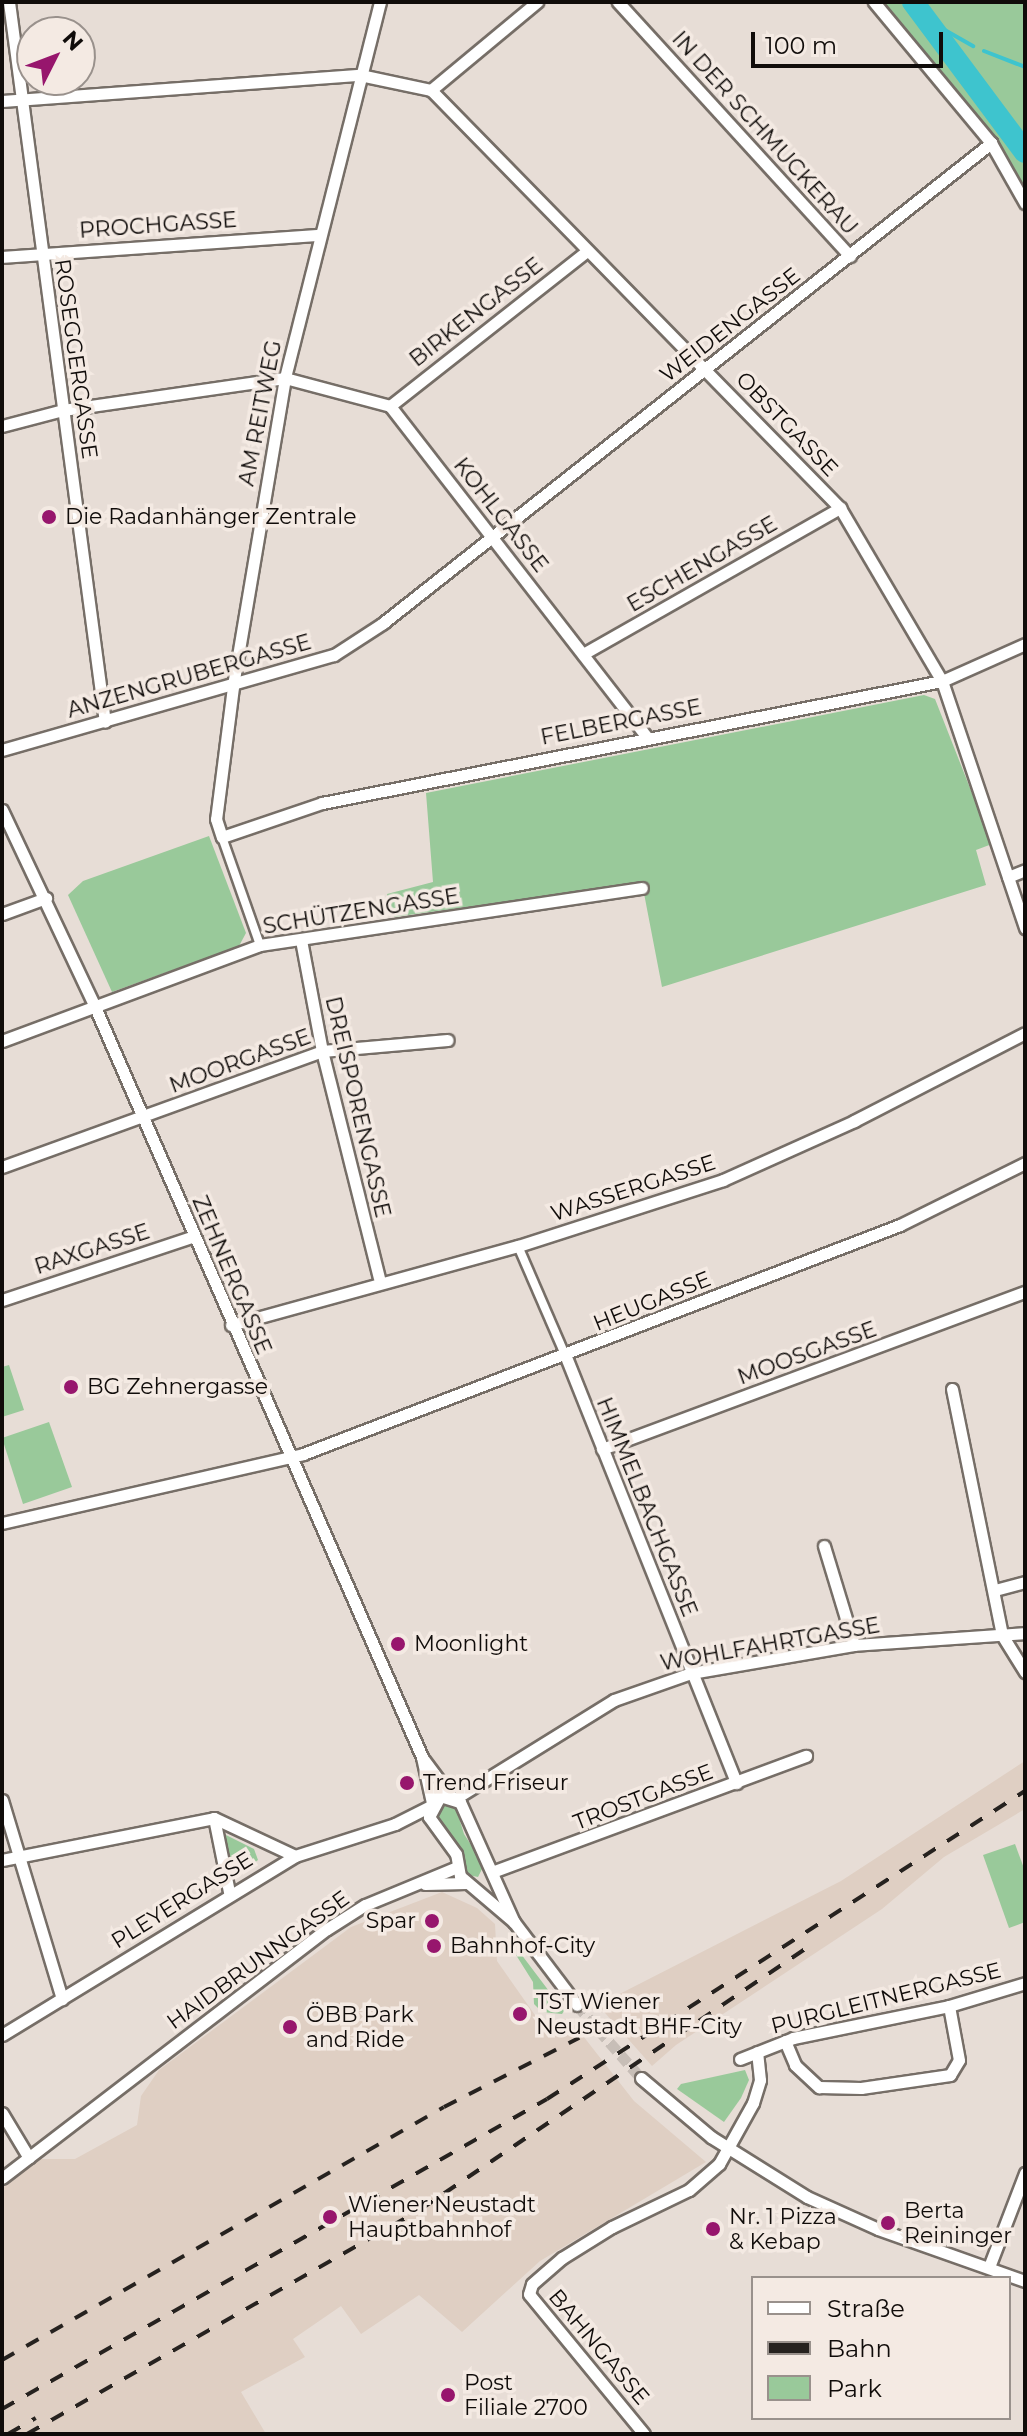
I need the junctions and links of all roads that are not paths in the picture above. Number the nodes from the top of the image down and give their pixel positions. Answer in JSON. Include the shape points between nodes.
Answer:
{"nodes":[{"id":1,"x":9,"y":2,"type":"edge"},
{"id":2,"x":380,"y":2,"type":"edge"},
{"id":3,"x":537,"y":2,"type":"edge"},
{"id":4,"x":618,"y":2,"type":"edge"},
{"id":5,"x":874,"y":2,"type":"edge"},
{"id":6,"x":360,"y":75,"type":"junction"},
{"id":7,"x":431,"y":90,"type":"junction"},
{"id":8,"x":22,"y":99,"type":"junction"},
{"id":9,"x":2,"y":101,"type":"edge"},
{"id":10,"x":991,"y":143,"type":"junction"},
{"id":11,"x":1025,"y":203,"type":"edge"},
{"id":12,"x":318,"y":235,"type":"junction"},
{"id":13,"x":587,"y":251,"type":"junction"},
{"id":14,"x":41,"y":253,"type":"junction"},
{"id":15,"x":850,"y":256,"type":"junction"},
{"id":16,"x":2,"y":257,"type":"edge"},
{"id":17,"x":706,"y":370,"type":"junction"},
{"id":18,"x":285,"y":378,"type":"junction"},
{"id":19,"x":390,"y":406,"type":"junction"},
{"id":20,"x":63,"y":410,"type":"junction"},
{"id":21,"x":2,"y":426,"type":"edge"},
{"id":22,"x":840,"y":508,"type":"junction"},
{"id":23,"x":494,"y":537,"type":"junction"},
{"id":24,"x":1025,"y":644,"type":"edge"},
{"id":25,"x":583,"y":654,"type":"junction"},
{"id":26,"x":942,"y":681,"type":"junction"},
{"id":27,"x":233,"y":687,"type":"junction"},
{"id":28,"x":105,"y":722,"type":"junction"},
{"id":29,"x":646,"y":736,"type":"junction"},
{"id":30,"x":2,"y":750,"type":"edge"},
{"id":31,"x":2,"y":810,"type":"edge"},
{"id":32,"x":222,"y":837,"type":"junction"},
{"id":33,"x":1025,"y":870,"type":"edge"},
{"id":34,"x":1008,"y":877,"type":"junction"},
{"id":35,"x":642,"y":888,"type":"dead end"},
{"id":36,"x":46,"y":898,"type":"junction"},
{"id":37,"x":2,"y":914,"type":"edge"},
{"id":38,"x":1025,"y":928,"type":"edge"},
{"id":39,"x":301,"y":940,"type":"junction"},
{"id":40,"x":260,"y":945,"type":"junction"},
{"id":41,"x":95,"y":1007,"type":"junction"},
{"id":42,"x":1025,"y":1033,"type":"edge"},
{"id":43,"x":448,"y":1040,"type":"dead end"},
{"id":44,"x":2,"y":1041,"type":"edge"},
{"id":45,"x":322,"y":1051,"type":"junction"},
{"id":46,"x":143,"y":1118,"type":"junction"},
{"id":47,"x":1025,"y":1163,"type":"edge"},
{"id":48,"x":2,"y":1167,"type":"edge"},
{"id":49,"x":194,"y":1236,"type":"junction"},
{"id":50,"x":518,"y":1246,"type":"junction"},
{"id":51,"x":380,"y":1282,"type":"junction"},
{"id":52,"x":1025,"y":1292,"type":"edge"},
{"id":53,"x":2,"y":1300,"type":"edge"},
{"id":54,"x":231,"y":1325,"type":"junction"},
{"id":55,"x":566,"y":1357,"type":"junction"},
{"id":56,"x":952,"y":1389,"type":"dead end"},
{"id":57,"x":602,"y":1449,"type":"junction"},
{"id":58,"x":287,"y":1456,"type":"junction"},
{"id":59,"x":2,"y":1523,"type":"edge"},
{"id":60,"x":824,"y":1546,"type":"dead end"},
{"id":61,"x":1025,"y":1582,"type":"edge"},
{"id":62,"x":995,"y":1590,"type":"junction"},
{"id":63,"x":1025,"y":1633,"type":"edge"},
{"id":64,"x":1002,"y":1635,"type":"junction"},
{"id":65,"x":854,"y":1645,"type":"junction"},
{"id":66,"x":1025,"y":1672,"type":"edge"},
{"id":67,"x":691,"y":1673,"type":"junction"},
{"id":68,"x":806,"y":1756,"type":"dead end"},
{"id":69,"x":422,"y":1757,"type":"junction"},
{"id":70,"x":736,"y":1783,"type":"junction"},
{"id":71,"x":453,"y":1796,"type":"junction"},
{"id":72,"x":2,"y":1800,"type":"edge"},
{"id":73,"x":431,"y":1804,"type":"junction"},
{"id":74,"x":214,"y":1818,"type":"junction"},
{"id":75,"x":431,"y":1821,"type":"junction"},
{"id":76,"x":395,"y":1824,"type":"junction"},
{"id":77,"x":295,"y":1856,"type":"junction"},
{"id":78,"x":19,"y":1857,"type":"junction"},
{"id":79,"x":2,"y":1860,"type":"edge"},
{"id":80,"x":457,"y":1867,"type":"junction"},
{"id":81,"x":492,"y":1874,"type":"junction"},
{"id":82,"x":424,"y":1884,"type":"junction"},
{"id":83,"x":470,"y":1884,"type":"junction"},
{"id":84,"x":229,"y":1892,"type":"junction"},
{"id":85,"x":514,"y":1922,"type":"junction"},
{"id":86,"x":1025,"y":1983,"type":"edge"},
{"id":87,"x":62,"y":1999,"type":"junction"},
{"id":88,"x":577,"y":2005,"type":"tunnel mouth"},
{"id":89,"x":949,"y":2006,"type":"junction"},
{"id":90,"x":2,"y":2035,"type":"edge"},
{"id":91,"x":785,"y":2041,"type":"junction"},
{"id":92,"x":757,"y":2052,"type":"junction"},
{"id":93,"x":740,"y":2059,"type":"dead end"},
{"id":94,"x":641,"y":2078,"type":"tunnel mouth"},
{"id":95,"x":2,"y":2113,"type":"edge"},
{"id":96,"x":728,"y":2149,"type":"junction"},
{"id":97,"x":29,"y":2158,"type":"junction"},
{"id":98,"x":1025,"y":2173,"type":"edge"},
{"id":99,"x":2,"y":2178,"type":"edge"},
{"id":100,"x":989,"y":2267,"type":"junction"},
{"id":101,"x":1025,"y":2281,"type":"edge"},
{"id":102,"x":532,"y":2284,"type":"joint"},
{"id":103,"x":644,"y":2434,"type":"edge"}],
"edges":[{"from":1,"to":8,"type":"street","name":"ROSEGGERGASSE"},
{"from":2,"to":6,"type":"street","name":"AM REITWEG"},
{"from":3,"to":7,"type":"street"},
{"from":4,"to":15,"type":"street","name":"IN DER SCHMUCKERAU"},
{"from":5,"to":10,"type":"street"},
{"from":6,"to":7,"type":"street"},
{"from":6,"to":8,"type":"street"},
{"from":6,"to":12,"type":"street","name":"AM REITWEG"},
{"from":7,"to":13,"type":"street","name":"OBSTGASSE"},
{"from":8,"to":9,"type":"street"},
{"from":8,"to":14,"type":"street","name":"ROSEGGERGASSE"},
{"from":10,"to":11,"type":"street"},
{"from":10,"to":15,"type":"street","name":"WEIDENGASSE"},
{"from":12,"to":14,"type":"street","name":"PROCHGASSE"},
{"from":12,"to":18,"type":"street","name":"AM REITWEG"},
{"from":13,"to":17,"type":"street","name":"OBSTGASSE"},
{"from":13,"to":19,"type":"street","name":"BIRKENGASSE"},
{"from":14,"to":16,"type":"street","name":"PROCHGASSE"},
{"from":14,"to":20,"type":"street","name":"ROSEGGERGASSE"},
{"from":15,"to":17,"type":"street","name":"WEIDENGASSE"},
{"from":17,"to":22,"type":"street","name":"OBSTGASSE"},
{"from":17,"to":23,"type":"street","name":"WEIDENGASSE"},
{"from":18,"to":19,"type":"street"},
{"from":18,"to":20,"type":"street"},
{"from":18,"to":27,"type":"street","name":"AM REITWEG"},
{"from":19,"to":23,"type":"street","name":"KOHLGASSE"},
{"from":20,"to":21,"type":"street"},
{"from":20,"to":28,"type":"street","name":"ROSEGGERGASSE"},
{"from":22,"to":25,"type":"street","name":"ESCHENGASSE"},
{"from":22,"to":26,"type":"street","name":"OBSTGASSE"},
{"from":23,"to":25,"type":"street","name":"KOHLGASSE"},
{"from":23,"to":27,"type":"street","name":"ANZENGRUBERGASSE","via":[[334,655]]},
{"from":24,"to":26,"type":"street","name":"FELBERGASSE"},
{"from":25,"to":29,"type":"street","name":"KOHLGASSE"},
{"from":26,"to":29,"type":"street","name":"FELBERGASSE"},
{"from":26,"to":34,"type":"street","name":"OBSTGASSE"},
{"from":27,"to":28,"type":"street","name":"ANZENGRUBERGASSE"},
{"from":27,"to":32,"type":"street","name":"AM REITWEG","via":[[216,819]]},
{"from":28,"to":30,"type":"street","name":"ANZENGRUBERGASSE"},
{"from":29,"to":32,"type":"street","name":"FELBERGASSE","via":[[322,803]]},
{"from":31,"to":36,"type":"street","name":"ZEHNERGASSE"},
{"from":32,"to":40,"type":"street"},
{"from":33,"to":34,"type":"street"},
{"from":34,"to":38,"type":"street","name":"OBSTGASSE"},
{"from":35,"to":39,"type":"street","name":"SCHÜTZENGASSE"},
{"from":36,"to":37,"type":"street"},
{"from":36,"to":41,"type":"street","name":"ZEHNERGASSE"},
{"from":39,"to":40,"type":"street","name":"SCHÜTZENGASSE"},
{"from":39,"to":45,"type":"street","name":"DREISPORENGASSE"},
{"from":40,"to":41,"type":"street","name":"SCHÜTZENGASSE"},
{"from":41,"to":44,"type":"street","name":"SCHÜTZENGASSE"},
{"from":41,"to":46,"type":"street","name":"ZEHNERGASSE"},
{"from":42,"to":50,"type":"street","name":"WASSERGASSE","via":[[854,1121],[723,1180]]},
{"from":43,"to":45,"type":"street","name":"MOORGASSE"},
{"from":45,"to":46,"type":"street","name":"MOORGASSE"},
{"from":45,"to":51,"type":"street","name":"DREISPORENGASSE"},
{"from":46,"to":48,"type":"street","name":"MOORGASSE"},
{"from":46,"to":49,"type":"street","name":"ZEHNERGASSE"},
{"from":47,"to":55,"type":"street","name":"HEUGASSE","via":[[900,1225]]},
{"from":49,"to":53,"type":"street","name":"RAXGASSE"},
{"from":49,"to":54,"type":"street","name":"ZEHNERGASSE"},
{"from":50,"to":51,"type":"street","name":"WASSERGASSE"},
{"from":50,"to":55,"type":"street","name":"HIMMELBACHGASSE"},
{"from":51,"to":54,"type":"street","name":"WASSERGASSE"},
{"from":52,"to":57,"type":"street","name":"MOOSGASSE"},
{"from":54,"to":58,"type":"street","name":"ZEHNERGASSE"},
{"from":55,"to":57,"type":"street","name":"HIMMELBACHGASSE"},
{"from":55,"to":58,"type":"street","name":"HEUGASSE"},
{"from":56,"to":62,"type":"street"},
{"from":57,"to":67,"type":"street","name":"HIMMELBACHGASSE"},
{"from":58,"to":59,"type":"street","name":"HEUGASSE"},
{"from":58,"to":69,"type":"street","name":"ZEHNERGASSE"},
{"from":60,"to":65,"type":"street"},
{"from":61,"to":62,"type":"street"},
{"from":62,"to":64,"type":"street"},
{"from":63,"to":64,"type":"street","name":"WOHLFAHRTGASSE"},
{"from":64,"to":65,"type":"street","name":"WOHLFAHRTGASSE"},
{"from":64,"to":66,"type":"street"},
{"from":65,"to":67,"type":"street","name":"WOHLFAHRTGASSE"},
{"from":67,"to":70,"type":"street","name":"HIMMELBACHGASSE"},
{"from":67,"to":71,"type":"street","name":"WOHLFAHRTGASSE","via":[[614,1700]]},
{"from":68,"to":70,"type":"street","name":"TROSTGASSE"},
{"from":69,"to":71,"type":"street","name":"ZEHNERGASSE"},
{"from":69,"to":73,"type":"street","name":"ZEHNERGASSE"},
{"from":70,"to":81,"type":"street","name":"TROSTGASSE"},
{"from":71,"to":73,"type":"street","name":"WOHLFAHRTGASSE"},
{"from":71,"to":81,"type":"street","name":"ZEHNERGASSE"},
{"from":72,"to":78,"type":"street"},
{"from":73,"to":75,"type":"street","name":"ZEHNERGASSE"},
{"from":73,"to":76,"type":"street","name":"PLEYERGASSE"},
{"from":74,"to":77,"type":"street"},
{"from":74,"to":78,"type":"street"},
{"from":74,"to":84,"type":"street"},
{"from":75,"to":76,"type":"street","name":"PLEYERGASSE"},
{"from":75,"to":80,"type":"street","via":[[448,1841]]},
{"from":76,"to":77,"type":"street","name":"PLEYERGASSE"},
{"from":77,"to":84,"type":"street","name":"PLEYERGASSE"},
{"from":78,"to":79,"type":"street"},
{"from":78,"to":87,"type":"street"},
{"from":80,"to":82,"type":"street","name":"HAIDBRUNNGASSE"},
{"from":80,"to":83,"type":"street"},
{"from":81,"to":83,"type":"street","name":"TROSTGASSE"},
{"from":81,"to":85,"type":"street"},
{"from":82,"to":83,"type":"street","name":"HAIDBRUNNGASSE"},
{"from":82,"to":97,"type":"street","name":"HAIDBRUNNGASSE","via":[[340,1920]]},
{"from":83,"to":85,"type":"street"},
{"from":84,"to":87,"type":"street","name":"PLEYERGASSE"},
{"from":85,"to":88,"type":"street"},
{"from":86,"to":89,"type":"street","name":"PURGLEITNERGASSE"},
{"from":87,"to":90,"type":"street","name":"PLEYERGASSE"},
{"from":89,"to":91,"type":"street","name":"PURGLEITNERGASSE"},
{"from":89,"to":91,"type":"street","via":[[959,2060],[950,2075],[861,2088],[819,2087],[795,2065]]},
{"from":91,"to":92,"type":"street","name":"PURGLEITNERGASSE"},
{"from":92,"to":93,"type":"street","name":"PURGLEITNERGASSE"},
{"from":92,"to":96,"type":"street","name":"PURGLEITNERGASSE","via":[[760,2080]]},
{"from":94,"to":96,"type":"street"},
{"from":95,"to":97,"type":"street"},
{"from":96,"to":100,"type":"street","via":[[807,2197],[878,2229]]},
{"from":96,"to":102,"type":"street","name":"PURGLEITNERGASSE","via":[[689,2190],[612,2227]]},
{"from":97,"to":99,"type":"street","name":"HAIDBRUNNGASSE"},
{"from":98,"to":100,"type":"street"},
{"from":100,"to":101,"type":"street"},
{"from":102,"to":103,"type":"street","name":"BAHNGASSE","via":[[534,2305],[602,2378]]}]}
